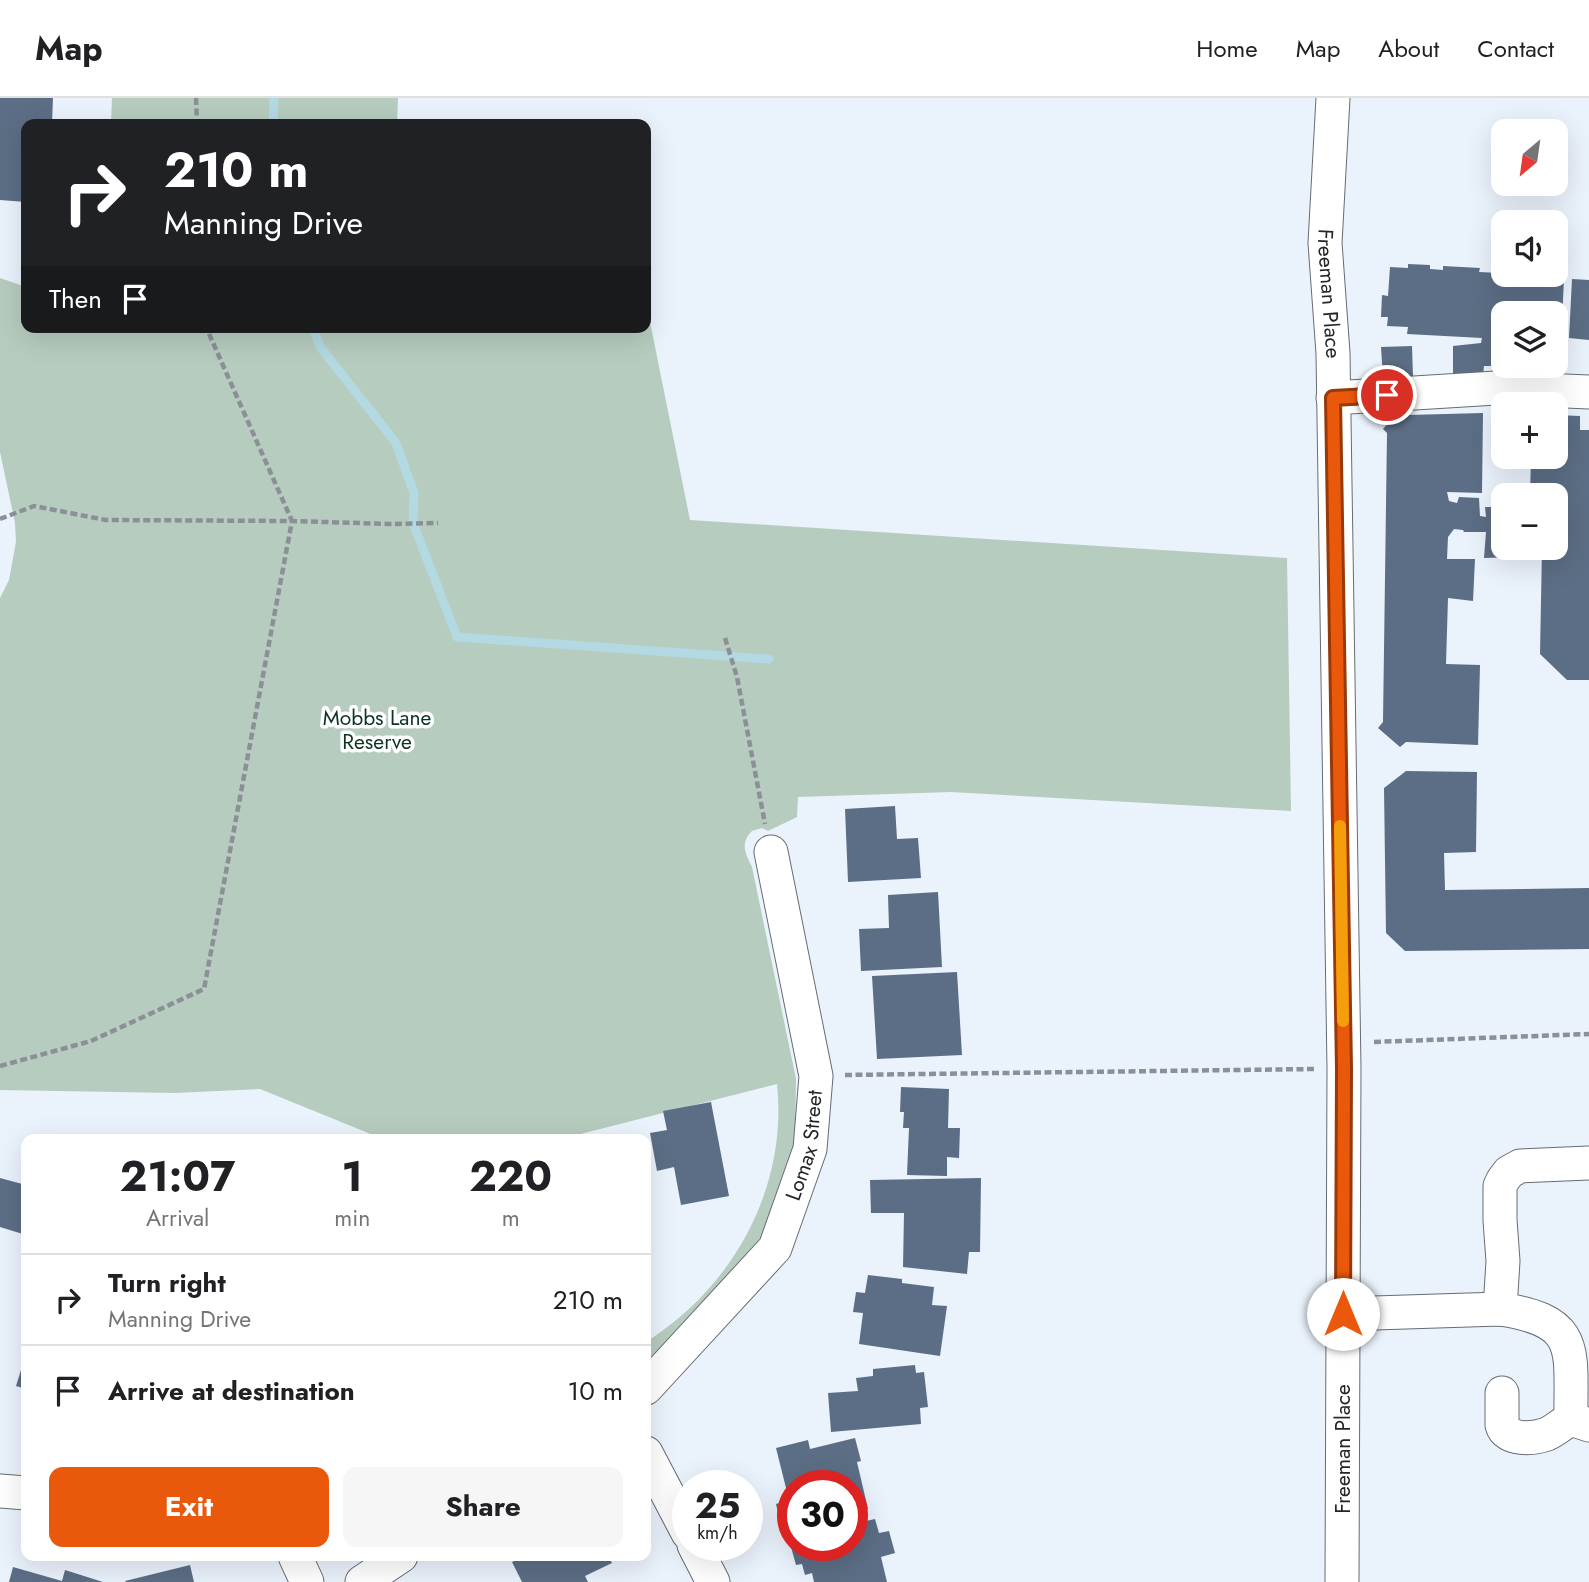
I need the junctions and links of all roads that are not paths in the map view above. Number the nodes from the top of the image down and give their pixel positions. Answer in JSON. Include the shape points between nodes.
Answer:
{"nodes":[{"id":1,"x":1333,"y":98,"type":"edge"},
{"id":2,"x":1589,"y":392,"type":"edge"},
{"id":3,"x":1333,"y":398,"type":"junction"},
{"id":4,"x":771,"y":852,"type":"road end"},
{"id":5,"x":1589,"y":1163,"type":"edge"},
{"id":6,"x":1500,"y":1310,"type":"junction"},
{"id":7,"x":1343,"y":1314,"type":"junction"},
{"id":8,"x":651,"y":1383,"type":"edge"},
{"id":9,"x":1502,"y":1393,"type":"dead end"},
{"id":10,"x":1580,"y":1422,"type":"edge"},
{"id":11,"x":651,"y":1463,"type":"edge"},
{"id":12,"x":0,"y":1491,"type":"edge"},
{"id":13,"x":21,"y":1493,"type":"edge"},
{"id":14,"x":672,"y":1503,"type":"edge"},
{"id":15,"x":297,"y":1561,"type":"edge"},
{"id":16,"x":394,"y":1561,"type":"edge"},
{"id":17,"x":702,"y":1561,"type":"edge"},
{"id":18,"x":307,"y":1582,"type":"edge"},
{"id":19,"x":362,"y":1582,"type":"edge"},
{"id":20,"x":713,"y":1582,"type":"edge"},
{"id":21,"x":1342,"y":1582,"type":"edge"}],
"edges":[{"from":1,"to":3,"type":"street","name":"Freeman Place","via":[[1325,243]]},
{"from":2,"to":3,"type":"street","via":[[1496,388]]},
{"from":3,"to":7,"type":"street","name":"Freeman Place","via":[[1344,1069]]},
{"from":4,"to":8,"type":"street","name":"Lomax Street","via":[[816,1076],[810,1149],[775,1248]]},
{"from":5,"to":6,"type":"street","via":[[1520,1166],[1503,1180]]},
{"from":6,"to":7,"type":"street"},
{"from":6,"to":10,"type":"street","via":[[1525,1313],[1562,1333]]},
{"from":7,"to":21,"type":"street","name":"Freeman Place"},
{"from":9,"to":10,"type":"street","via":[[1502,1425],[1508,1435],[1545,1435]]},
{"from":11,"to":14,"type":"street"},
{"from":12,"to":13,"type":"street"},
{"from":15,"to":18,"type":"street"},
{"from":16,"to":19,"type":"street"},
{"from":17,"to":20,"type":"street"}]}
